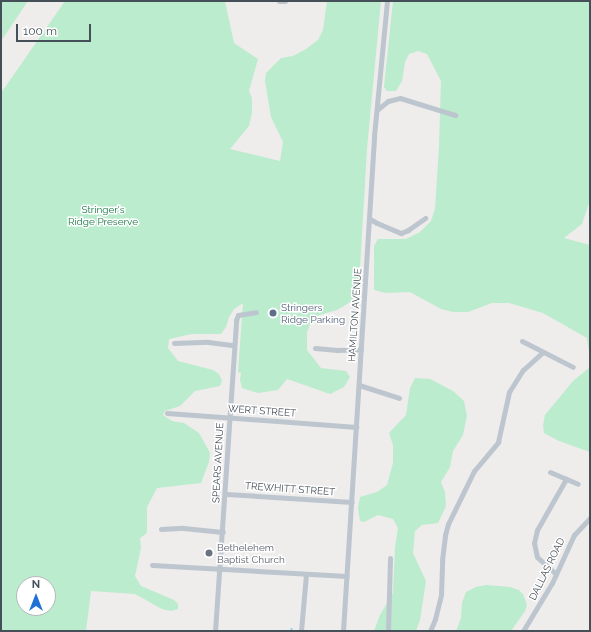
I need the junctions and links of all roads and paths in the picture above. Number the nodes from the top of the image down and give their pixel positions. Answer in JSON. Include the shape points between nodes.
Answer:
{"nodes":[{"id":1,"x":279,"y":1,"type":"edge"},
{"id":2,"x":285,"y":1,"type":"edge"},
{"id":3,"x":387,"y":1,"type":"edge"},
{"id":4,"x":378,"y":109,"type":"junction"},
{"id":5,"x":455,"y":115,"type":"dead end"},
{"id":6,"x":370,"y":218,"type":"junction"},
{"id":7,"x":425,"y":218,"type":"dead end"},
{"id":8,"x":256,"y":312,"type":"dead end"},
{"id":9,"x":522,"y":341,"type":"dead end"},
{"id":10,"x":174,"y":343,"type":"dead end"},
{"id":11,"x":234,"y":345,"type":"junction"},
{"id":12,"x":315,"y":348,"type":"dead end"},
{"id":13,"x":361,"y":349,"type":"junction"},
{"id":14,"x":543,"y":352,"type":"junction"},
{"id":15,"x":573,"y":367,"type":"dead end"},
{"id":16,"x":359,"y":385,"type":"junction"},
{"id":17,"x":399,"y":398,"type":"dead end"},
{"id":18,"x":167,"y":412,"type":"dead end"},
{"id":19,"x":230,"y":418,"type":"junction"},
{"id":20,"x":356,"y":427,"type":"junction"},
{"id":21,"x":550,"y":472,"type":"dead end"},
{"id":22,"x":566,"y":479,"type":"junction"},
{"id":23,"x":578,"y":484,"type":"dead end"},
{"id":24,"x":226,"y":494,"type":"junction"},
{"id":25,"x":352,"y":502,"type":"junction"},
{"id":26,"x":590,"y":518,"type":"edge"},
{"id":27,"x":161,"y":529,"type":"dead end"},
{"id":28,"x":223,"y":532,"type":"junction"},
{"id":29,"x":390,"y":558,"type":"dead end"},
{"id":30,"x":152,"y":565,"type":"dead end"},
{"id":31,"x":220,"y":568,"type":"junction"},
{"id":32,"x":306,"y":574,"type":"junction"},
{"id":33,"x":556,"y":574,"type":"junction"},
{"id":34,"x":347,"y":576,"type":"junction"},
{"id":35,"x":215,"y":631,"type":"edge"},
{"id":36,"x":301,"y":631,"type":"edge"},
{"id":37,"x":343,"y":631,"type":"edge"},
{"id":38,"x":388,"y":631,"type":"edge"},
{"id":39,"x":430,"y":631,"type":"edge"},
{"id":40,"x":523,"y":631,"type":"edge"}],
"edges":[{"from":1,"to":2,"type":"street"},
{"from":3,"to":4,"type":"street","name":"HAMILTON AVENUE"},
{"from":4,"to":5,"type":"street","via":[[388,101],[400,98]]},
{"from":4,"to":6,"type":"street","name":"HAMILTON AVENUE"},
{"from":6,"to":7,"type":"street","via":[[402,233]]},
{"from":6,"to":13,"type":"street","name":"HAMILTON AVENUE"},
{"from":8,"to":11,"type":"street","name":"SPEARS AVENUE","via":[[238,315]]},
{"from":9,"to":14,"type":"street"},
{"from":10,"to":11,"type":"street","via":[[208,342]]},
{"from":11,"to":19,"type":"street","name":"SPEARS AVENUE"},
{"from":12,"to":13,"type":"street"},
{"from":13,"to":16,"type":"street","name":"HAMILTON AVENUE"},
{"from":14,"to":15,"type":"street"},
{"from":14,"to":39,"type":"street","via":[[523,370],[508,392],[498,442],[474,471],[448,524],[442,560],[442,595]]},
{"from":16,"to":17,"type":"street"},
{"from":16,"to":20,"type":"street","name":"HAMILTON AVENUE"},
{"from":18,"to":19,"type":"street","name":"WERT STREET"},
{"from":19,"to":20,"type":"street","name":"WERT STREET"},
{"from":19,"to":24,"type":"street","name":"SPEARS AVENUE"},
{"from":20,"to":25,"type":"street","name":"HAMILTON AVENUE"},
{"from":21,"to":22,"type":"street"},
{"from":22,"to":23,"type":"street"},
{"from":22,"to":33,"type":"street","via":[[537,530],[534,543],[537,557]]},
{"from":24,"to":25,"type":"street","name":"TREWHITT STREET"},
{"from":24,"to":28,"type":"street","name":"SPEARS AVENUE"},
{"from":25,"to":34,"type":"street","name":"HAMILTON AVENUE"},
{"from":26,"to":33,"type":"street","name":"DALLAS ROAD","via":[[574,535]]},
{"from":27,"to":28,"type":"street","via":[[184,528]]},
{"from":28,"to":31,"type":"street","name":"SPEARS AVENUE"},
{"from":29,"to":38,"type":"street"},
{"from":30,"to":31,"type":"street"},
{"from":31,"to":32,"type":"street"},
{"from":31,"to":35,"type":"street","name":"SPEARS AVENUE"},
{"from":32,"to":34,"type":"street"},
{"from":32,"to":36,"type":"street"},
{"from":33,"to":40,"type":"street","name":"DALLAS ROAD","via":[[542,603]]},
{"from":34,"to":37,"type":"street","name":"HAMILTON AVENUE"}]}
